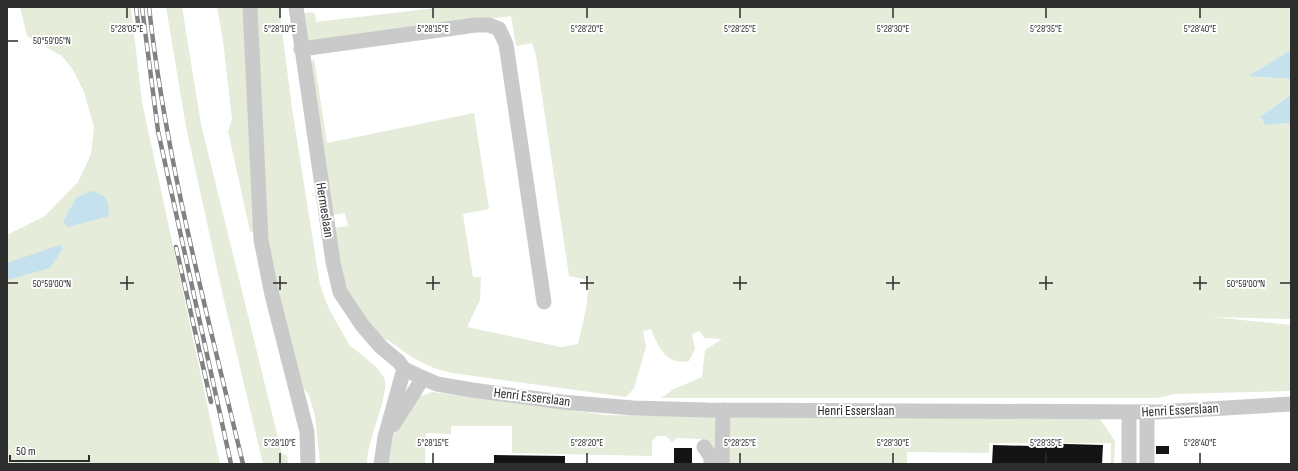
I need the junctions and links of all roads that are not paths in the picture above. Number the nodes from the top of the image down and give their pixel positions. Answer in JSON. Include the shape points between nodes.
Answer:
{"nodes":[{"id":1,"x":250,"y":7,"type":"edge"},
{"id":2,"x":296,"y":7,"type":"edge"},
{"id":3,"x":301,"y":49,"type":"junction"},
{"id":4,"x":544,"y":302,"type":"dead end"},
{"id":5,"x":404,"y":369,"type":"junction"},
{"id":6,"x":423,"y":378,"type":"junction"},
{"id":7,"x":1291,"y":404,"type":"edge"},
{"id":8,"x":723,"y":410,"type":"junction"},
{"id":9,"x":1129,"y":412,"type":"junction"},
{"id":10,"x":1147,"y":412,"type":"junction"},
{"id":11,"x":385,"y":437,"type":"junction"},
{"id":12,"x":704,"y":447,"type":"dead end"},
{"id":13,"x":308,"y":464,"type":"edge"},
{"id":14,"x":381,"y":464,"type":"edge"},
{"id":15,"x":711,"y":464,"type":"edge"},
{"id":16,"x":722,"y":464,"type":"edge"},
{"id":17,"x":1129,"y":464,"type":"edge"},
{"id":18,"x":1146,"y":464,"type":"edge"}],
"edges":[{"from":1,"to":13,"type":"street","via":[[261,240],[272,295],[307,432]]},
{"from":2,"to":3,"type":"street","name":"Hermeslaan"},
{"from":3,"to":4,"type":"street","via":[[476,24],[499,29],[506,44]]},
{"from":3,"to":5,"type":"street","name":"Hermeslaan","via":[[333,262],[343,308],[351,326],[380,359],[392,369]]},
{"from":5,"to":6,"type":"street"},
{"from":5,"to":11,"type":"street"},
{"from":6,"to":8,"type":"street","name":"Henri Esserslaan","via":[[438,384],[472,390],[562,402],[633,408]]},
{"from":6,"to":11,"type":"street"},
{"from":7,"to":10,"type":"street","name":"Henri Esserslaan"},
{"from":8,"to":9,"type":"street","name":"Henri Esserslaan"},
{"from":8,"to":16,"type":"street"},
{"from":9,"to":10,"type":"street","name":"Henri Esserslaan"},
{"from":9,"to":17,"type":"street"},
{"from":10,"to":18,"type":"street"},
{"from":11,"to":14,"type":"street"},
{"from":12,"to":15,"type":"street","via":[[711,457]]}]}
